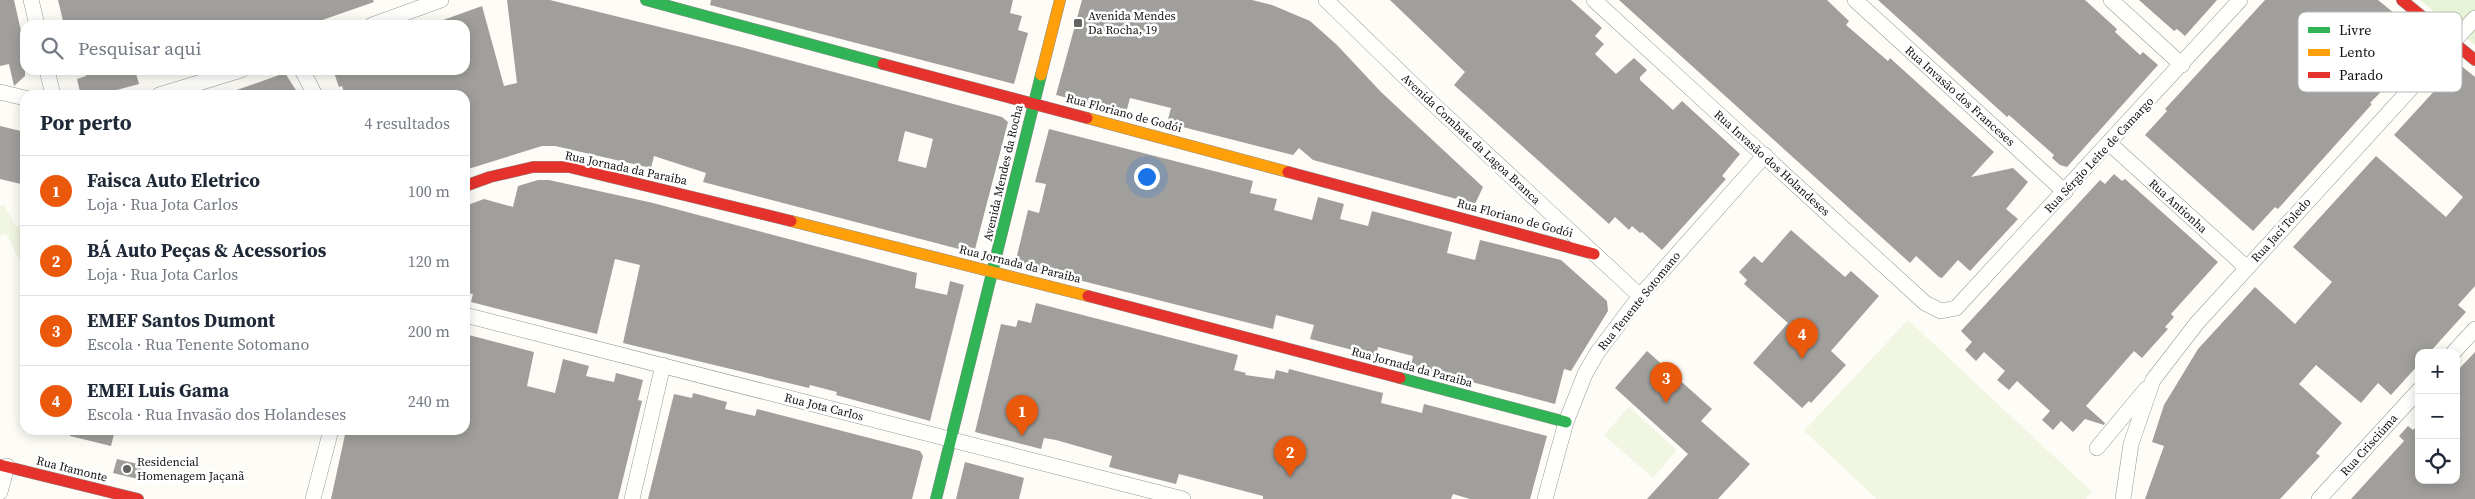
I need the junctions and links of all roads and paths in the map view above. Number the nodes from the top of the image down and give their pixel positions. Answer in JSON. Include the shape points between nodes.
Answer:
{"nodes":[{"id":1,"x":31,"y":0,"type":"edge"},
{"id":2,"x":441,"y":0,"type":"edge"},
{"id":3,"x":646,"y":0,"type":"edge"},
{"id":4,"x":1060,"y":0,"type":"edge"},
{"id":5,"x":1325,"y":0,"type":"edge"},
{"id":6,"x":1594,"y":0,"type":"edge"},
{"id":7,"x":1855,"y":0,"type":"edge"},
{"id":8,"x":2111,"y":0,"type":"edge"},
{"id":9,"x":2240,"y":0,"type":"edge"},
{"id":10,"x":2402,"y":0,"type":"edge"},
{"id":11,"x":2417,"y":12,"type":"edge"},
{"id":12,"x":2475,"y":18,"type":"edge"},
{"id":13,"x":36,"y":20,"type":"edge"},
{"id":14,"x":386,"y":20,"type":"edge"},
{"id":15,"x":2462,"y":32,"type":"edge"},
{"id":16,"x":2462,"y":49,"type":"edge"},
{"id":17,"x":2475,"y":60,"type":"edge"},
{"id":18,"x":2182,"y":64,"type":"junction"},
{"id":19,"x":48,"y":75,"type":"edge"},
{"id":20,"x":225,"y":75,"type":"edge"},
{"id":21,"x":305,"y":75,"type":"edge"},
{"id":22,"x":52,"y":90,"type":"edge"},
{"id":23,"x":175,"y":90,"type":"edge"},
{"id":24,"x":312,"y":90,"type":"edge"},
{"id":25,"x":0,"y":92,"type":"edge"},
{"id":26,"x":2407,"y":92,"type":"edge"},
{"id":27,"x":20,"y":97,"type":"edge"},
{"id":28,"x":1034,"y":103,"type":"junction"},
{"id":29,"x":2109,"y":144,"type":"junction"},
{"id":30,"x":1765,"y":155,"type":"junction"},
{"id":31,"x":470,"y":184,"type":"edge"},
{"id":32,"x":2065,"y":192,"type":"junction"},
{"id":33,"x":1594,"y":254,"type":"junction"},
{"id":34,"x":2247,"y":268,"type":"junction"},
{"id":35,"x":994,"y":271,"type":"junction"},
{"id":36,"x":1640,"y":296,"type":"junction"},
{"id":37,"x":1956,"y":308,"type":"joint"},
{"id":38,"x":470,"y":315,"type":"edge"},
{"id":39,"x":2475,"y":329,"type":"edge"},
{"id":40,"x":2457,"y":349,"type":"edge"},
{"id":41,"x":663,"y":365,"type":"junction"},
{"id":42,"x":2153,"y":380,"type":"junction"},
{"id":43,"x":2415,"y":394,"type":"edge"},
{"id":44,"x":1566,"y":422,"type":"junction"},
{"id":45,"x":330,"y":435,"type":"edge"},
{"id":46,"x":951,"y":440,"type":"junction"},
{"id":47,"x":2097,"y":448,"type":"dead end"},
{"id":48,"x":3,"y":465,"type":"edge"},
{"id":49,"x":0,"y":492,"type":"edge"},
{"id":50,"x":138,"y":499,"type":"edge"},
{"id":51,"x":313,"y":499,"type":"edge"},
{"id":52,"x":632,"y":499,"type":"edge"},
{"id":53,"x":936,"y":499,"type":"edge"},
{"id":54,"x":1183,"y":499,"type":"edge"},
{"id":55,"x":1545,"y":499,"type":"edge"},
{"id":56,"x":2123,"y":499,"type":"edge"},
{"id":57,"x":2319,"y":499,"type":"edge"}],
"edges":[{"from":1,"to":13,"type":"street"},
{"from":2,"to":14,"type":"street"},
{"from":3,"to":28,"type":"street","name":"Rua Floriano de Godói","via":[[696,16]]},
{"from":4,"to":28,"type":"street","name":"Avenida Mendes da Rocha"},
{"from":5,"to":33,"type":"street","name":"Avenida Combate da Lagoa Branca"},
{"from":6,"to":30,"type":"street","name":"Rua Invasão dos Holandeses"},
{"from":7,"to":32,"type":"street","name":"Rua Invasão dos Franceses"},
{"from":8,"to":18,"type":"street"},
{"from":9,"to":18,"type":"street","name":"Rua Sérgio Leite de Camargo"},
{"from":10,"to":11,"type":"street"},
{"from":12,"to":15,"type":"street","name":"Rua Jací Toledo"},
{"from":16,"to":17,"type":"street"},
{"from":18,"to":29,"type":"street","name":"Rua Sérgio Leite de Camargo"},
{"from":19,"to":22,"type":"street"},
{"from":20,"to":23,"type":"street"},
{"from":21,"to":24,"type":"street"},
{"from":25,"to":27,"type":"street"},
{"from":26,"to":34,"type":"street","name":"Rua Jací Toledo"},
{"from":28,"to":33,"type":"street","name":"Rua Floriano de Godói"},
{"from":28,"to":35,"type":"street","name":"Avenida Mendes da Rocha"},
{"from":29,"to":32,"type":"street","name":"Rua Sérgio Leite de Camargo"},
{"from":29,"to":34,"type":"street","name":"Rua Antionha"},
{"from":30,"to":36,"type":"street","name":"Rua Tenente Sotomano"},
{"from":30,"to":37,"type":"street","name":"Rua Invasão dos Holandeses","via":[[1925,303],[1941,311]]},
{"from":31,"to":35,"type":"street","name":"Rua Jornada da Paraiba","via":[[532,167],[569,167]]},
{"from":32,"to":37,"type":"street","name":"Rua Sérgio Leite de Camargo"},
{"from":33,"to":36,"type":"street","name":"Avenida Combate da Lagoa Branca"},
{"from":34,"to":42,"type":"street","name":"Rua Jací Toledo","via":[[2197,323]]},
{"from":35,"to":44,"type":"street","name":"Rua Jornada da Paraiba"},
{"from":35,"to":46,"type":"street","name":"Avenida Mendes da Rocha"},
{"from":36,"to":44,"type":"street","name":"Rua Tenente Sotomano","via":[[1597,353]]},
{"from":38,"to":41,"type":"street","name":"Rua Jota Carlos"},
{"from":39,"to":40,"type":"street"},
{"from":41,"to":46,"type":"street","name":"Rua Jota Carlos"},
{"from":41,"to":52,"type":"street"},
{"from":42,"to":47,"type":"street"},
{"from":42,"to":56,"type":"street","name":"Rua Jací Toledo","via":[[2131,444]]},
{"from":43,"to":57,"type":"street","name":"Rua Crisciúma"},
{"from":44,"to":55,"type":"street","name":"Rua Tenente Sotomano"},
{"from":45,"to":51,"type":"street"},
{"from":46,"to":53,"type":"street","name":"Avenida Mendes da Rocha"},
{"from":46,"to":54,"type":"street","name":"Rua Jota Carlos"},
{"from":48,"to":49,"type":"street"},
{"from":48,"to":50,"type":"street","name":"Rua Itamonte"}]}
